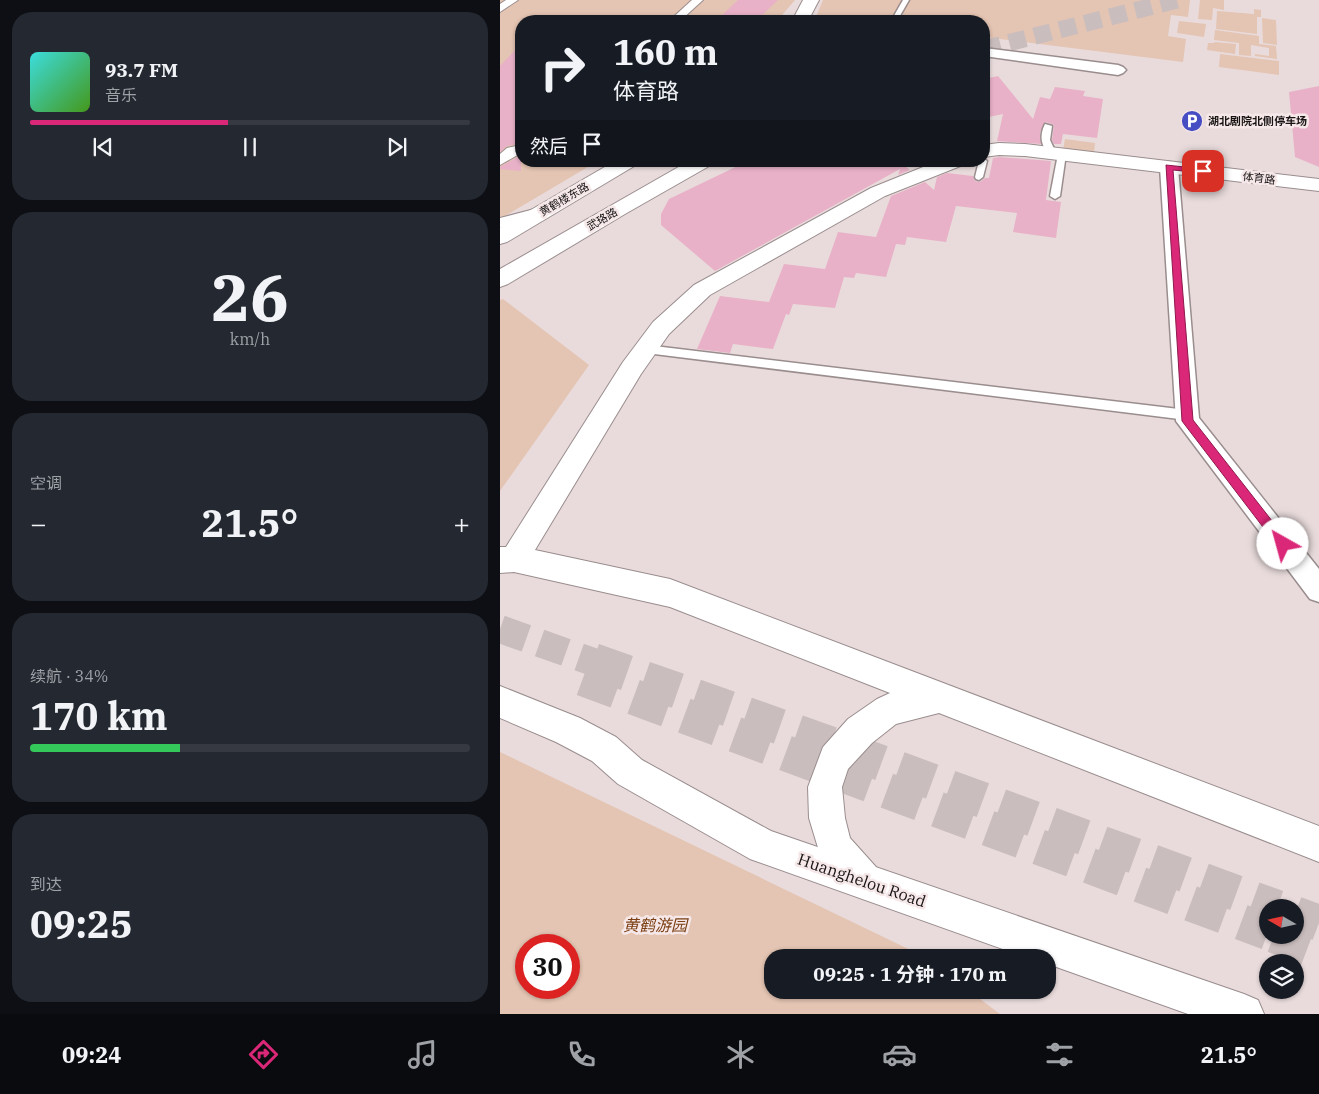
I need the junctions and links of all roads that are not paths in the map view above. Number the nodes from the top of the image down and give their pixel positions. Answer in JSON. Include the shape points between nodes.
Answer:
{"nodes":[{"id":1,"x":513,"y":0,"type":"edge"},
{"id":2,"x":698,"y":0,"type":"edge"},
{"id":3,"x":811,"y":0,"type":"edge"},
{"id":4,"x":906,"y":0,"type":"edge"},
{"id":5,"x":500,"y":10,"type":"edge"},
{"id":6,"x":681,"y":15,"type":"edge"},
{"id":7,"x":803,"y":15,"type":"edge"},
{"id":8,"x":897,"y":15,"type":"edge"},
{"id":9,"x":990,"y":53,"type":"edge"},
{"id":10,"x":1118,"y":70,"type":"dead end"},
{"id":11,"x":1048,"y":126,"type":"dead end"},
{"id":12,"x":515,"y":150,"type":"edge"},
{"id":13,"x":1057,"y":153,"type":"junction"},
{"id":14,"x":990,"y":154,"type":"edge"},
{"id":15,"x":500,"y":161,"type":"edge"},
{"id":16,"x":619,"y":167,"type":"edge"},
{"id":17,"x":655,"y":167,"type":"edge"},
{"id":18,"x":693,"y":167,"type":"edge"},
{"id":19,"x":941,"y":167,"type":"edge"},
{"id":20,"x":981,"y":167,"type":"edge"},
{"id":21,"x":1169,"y":167,"type":"junction"},
{"id":22,"x":979,"y":177,"type":"dead end"},
{"id":23,"x":1319,"y":185,"type":"edge"},
{"id":24,"x":1055,"y":196,"type":"dead end"},
{"id":25,"x":546,"y":210,"type":"junction"},
{"id":26,"x":500,"y":223,"type":"edge"},
{"id":27,"x":500,"y":237,"type":"edge"},
{"id":28,"x":500,"y":258,"type":"edge"},
{"id":29,"x":500,"y":279,"type":"edge"},
{"id":30,"x":646,"y":349,"type":"junction"},
{"id":31,"x":1187,"y":415,"type":"junction"},
{"id":32,"x":507,"y":559,"type":"edge"},
{"id":33,"x":1319,"y":590,"type":"edge"},
{"id":34,"x":938,"y":697,"type":"junction"},
{"id":35,"x":500,"y":702,"type":"edge"},
{"id":36,"x":1319,"y":844,"type":"edge"},
{"id":37,"x":862,"y":880,"type":"junction"},
{"id":38,"x":1244,"y":1014,"type":"edge"}],
"edges":[{"from":1,"to":5,"type":"street"},
{"from":2,"to":6,"type":"street"},
{"from":3,"to":7,"type":"main road"},
{"from":4,"to":8,"type":"lane"},
{"from":9,"to":10,"type":"street"},
{"from":11,"to":13,"type":"lane","via":[[1046,146]]},
{"from":12,"to":15,"type":"street"},
{"from":13,"to":14,"type":"main road","name":"体育路","via":[[1010,149]]},
{"from":13,"to":21,"type":"main road","name":"体育路"},
{"from":13,"to":24,"type":"lane"},
{"from":16,"to":25,"type":"main road","name":"黄鹤楼东路"},
{"from":17,"to":28,"type":"main road","name":"武珞路"},
{"from":18,"to":29,"type":"main road","name":"武珞路"},
{"from":19,"to":30,"type":"main road","via":[[878,192],[702,290],[661,328]]},
{"from":20,"to":22,"type":"lane"},
{"from":21,"to":23,"type":"main road","name":"体育路"},
{"from":21,"to":31,"type":"street"},
{"from":25,"to":26,"type":"street"},
{"from":25,"to":27,"type":"main road","name":"黄鹤楼东路"},
{"from":30,"to":31,"type":"lane"},
{"from":30,"to":32,"type":"main road"},
{"from":31,"to":33,"type":"street","via":[[1188,421]]},
{"from":32,"to":34,"type":"main road","via":[[670,593]]},
{"from":34,"to":36,"type":"main road"},
{"from":34,"to":37,"type":"main road","via":[[888,710],[860,731],[835,758],[826,787],[827,818],[835,848]]},
{"from":35,"to":37,"type":"main road","name":"Huanghelou Road","via":[[604,749],[630,772],[764,846]]},
{"from":37,"to":38,"type":"main road","name":"Huanghelou Road"}]}
